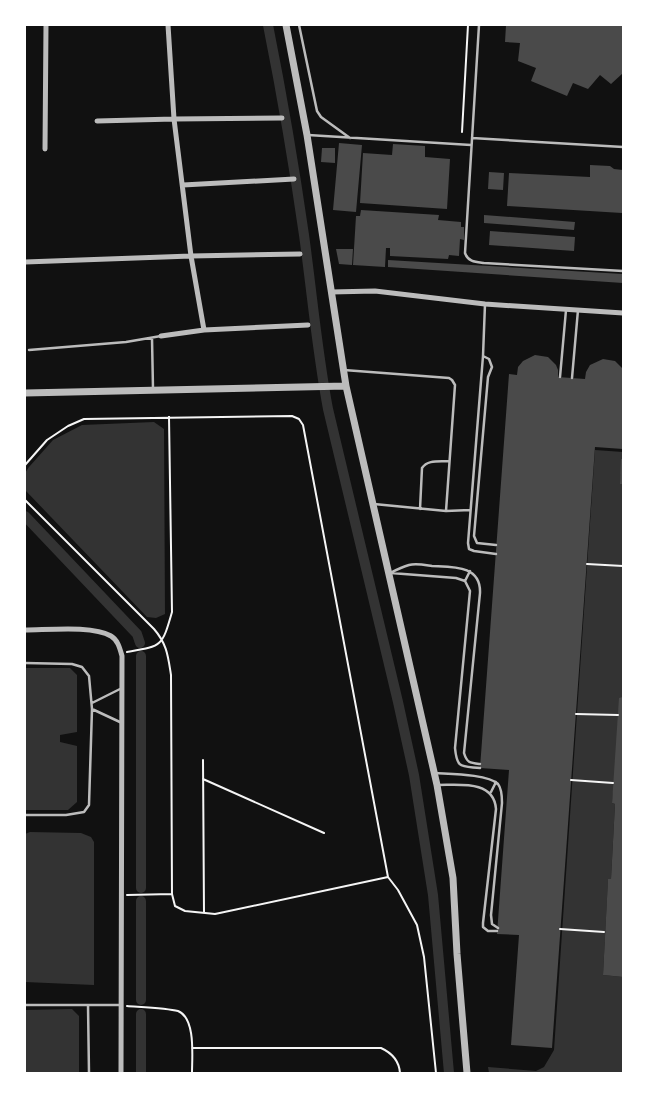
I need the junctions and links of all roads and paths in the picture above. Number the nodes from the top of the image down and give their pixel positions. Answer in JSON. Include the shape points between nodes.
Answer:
{"nodes":[{"id":1,"x":46,"y":25,"type":"edge"},
{"id":2,"x":168,"y":25,"type":"edge"},
{"id":3,"x":286,"y":25,"type":"edge"},
{"id":4,"x":300,"y":25,"type":"edge"},
{"id":5,"x":468,"y":25,"type":"edge"},
{"id":6,"x":479,"y":25,"type":"edge"},
{"id":7,"x":282,"y":118,"type":"dead end"},
{"id":8,"x":174,"y":119,"type":"junction"},
{"id":9,"x":97,"y":121,"type":"dead end"},
{"id":10,"x":462,"y":132,"type":"dead end"},
{"id":11,"x":307,"y":135,"type":"junction"},
{"id":12,"x":351,"y":138,"type":"junction"},
{"id":13,"x":472,"y":138,"type":"junction"},
{"id":14,"x":472,"y":145,"type":"junction"},
{"id":15,"x":623,"y":148,"type":"edge"},
{"id":16,"x":45,"y":150,"type":"dead end"},
{"id":17,"x":294,"y":180,"type":"dead end"},
{"id":18,"x":183,"y":185,"type":"junction"},
{"id":19,"x":300,"y":254,"type":"dead end"},
{"id":20,"x":191,"y":256,"type":"junction"},
{"id":21,"x":25,"y":262,"type":"edge"},
{"id":22,"x":623,"y":271,"type":"edge"},
{"id":23,"x":331,"y":292,"type":"junction"},
{"id":24,"x":484,"y":304,"type":"junction"},
{"id":25,"x":566,"y":310,"type":"junction"},
{"id":26,"x":578,"y":310,"type":"junction"},
{"id":27,"x":623,"y":314,"type":"edge"},
{"id":28,"x":308,"y":325,"type":"dead end"},
{"id":29,"x":204,"y":330,"type":"junction"},
{"id":30,"x":161,"y":336,"type":"joint"},
{"id":31,"x":152,"y":338,"type":"junction"},
{"id":32,"x":29,"y":350,"type":"dead end"},
{"id":33,"x":482,"y":356,"type":"junction"},
{"id":34,"x":344,"y":370,"type":"junction"},
{"id":35,"x":560,"y":378,"type":"dead end"},
{"id":36,"x":572,"y":378,"type":"dead end"},
{"id":37,"x":346,"y":386,"type":"junction"},
{"id":38,"x":153,"y":390,"type":"junction"},
{"id":39,"x":25,"y":393,"type":"edge"},
{"id":40,"x":169,"y":417,"type":"junction"},
{"id":41,"x":449,"y":461,"type":"junction"},
{"id":42,"x":25,"y":465,"type":"edge"},
{"id":43,"x":25,"y":500,"type":"edge"},
{"id":44,"x":374,"y":504,"type":"junction"},
{"id":45,"x":420,"y":509,"type":"junction"},
{"id":46,"x":470,"y":510,"type":"junction"},
{"id":47,"x":446,"y":511,"type":"junction"},
{"id":48,"x":496,"y":545,"type":"dead end"},
{"id":49,"x":496,"y":554,"type":"dead end"},
{"id":50,"x":587,"y":564,"type":"dead end"},
{"id":51,"x":623,"y":566,"type":"edge"},
{"id":52,"x":470,"y":572,"type":"junction"},
{"id":53,"x":390,"y":573,"type":"junction"},
{"id":54,"x":465,"y":581,"type":"junction"},
{"id":55,"x":25,"y":630,"type":"edge"},
{"id":56,"x":163,"y":640,"type":"junction"},
{"id":57,"x":121,"y":653,"type":"junction"},
{"id":58,"x":25,"y":663,"type":"edge"},
{"id":59,"x":122,"y":688,"type":"junction"},
{"id":60,"x":92,"y":704,"type":"junction"},
{"id":61,"x":92,"y":709,"type":"junction"},
{"id":62,"x":576,"y":714,"type":"dead end"},
{"id":63,"x":618,"y":715,"type":"dead end"},
{"id":64,"x":122,"y":723,"type":"junction"},
{"id":65,"x":203,"y":760,"type":"dead end"},
{"id":66,"x":435,"y":773,"type":"junction"},
{"id":67,"x":203,"y":779,"type":"junction"},
{"id":68,"x":571,"y":780,"type":"dead end"},
{"id":69,"x":496,"y":782,"type":"junction"},
{"id":70,"x":614,"y":782,"type":"dead end"},
{"id":71,"x":437,"y":785,"type":"junction"},
{"id":72,"x":490,"y":792,"type":"junction"},
{"id":73,"x":25,"y":815,"type":"edge"},
{"id":74,"x":324,"y":833,"type":"dead end"},
{"id":75,"x":388,"y":877,"type":"junction"},
{"id":76,"x":172,"y":894,"type":"junction"},
{"id":77,"x":122,"y":895,"type":"junction"},
{"id":78,"x":204,"y":913,"type":"junction"},
{"id":79,"x":560,"y":929,"type":"dead end"},
{"id":80,"x":604,"y":932,"type":"dead end"},
{"id":81,"x":25,"y":1005,"type":"edge"},
{"id":82,"x":88,"y":1005,"type":"junction"},
{"id":83,"x":122,"y":1005,"type":"junction"},
{"id":84,"x":192,"y":1048,"type":"junction"},
{"id":85,"x":89,"y":1073,"type":"edge"},
{"id":86,"x":121,"y":1073,"type":"edge"},
{"id":87,"x":192,"y":1073,"type":"edge"},
{"id":88,"x":400,"y":1073,"type":"edge"},
{"id":89,"x":436,"y":1073,"type":"edge"},
{"id":90,"x":466,"y":1073,"type":"edge"}],
"edges":[{"from":1,"to":16,"type":"street"},
{"from":2,"to":8,"type":"street"},
{"from":3,"to":11,"type":"street"},
{"from":4,"to":12,"type":"lane","via":[[317,110],[321,117]]},
{"from":5,"to":10,"type":"path"},
{"from":6,"to":13,"type":"lane"},
{"from":7,"to":8,"type":"street"},
{"from":8,"to":9,"type":"street"},
{"from":8,"to":18,"type":"street"},
{"from":11,"to":12,"type":"lane"},
{"from":11,"to":23,"type":"street"},
{"from":12,"to":14,"type":"lane"},
{"from":13,"to":14,"type":"lane"},
{"from":13,"to":15,"type":"lane"},
{"from":14,"to":22,"type":"lane","via":[[465,253],[470,260]]},
{"from":17,"to":18,"type":"street"},
{"from":18,"to":20,"type":"street"},
{"from":19,"to":20,"type":"street"},
{"from":20,"to":21,"type":"street"},
{"from":20,"to":29,"type":"street"},
{"from":23,"to":24,"type":"street","via":[[375,292]]},
{"from":23,"to":34,"type":"street"},
{"from":24,"to":25,"type":"street"},
{"from":24,"to":33,"type":"lane"},
{"from":25,"to":26,"type":"street"},
{"from":25,"to":35,"type":"lane"},
{"from":26,"to":27,"type":"street"},
{"from":26,"to":36,"type":"lane"},
{"from":28,"to":29,"type":"street"},
{"from":29,"to":30,"type":"street"},
{"from":30,"to":31,"type":"lane"},
{"from":31,"to":32,"type":"lane"},
{"from":31,"to":38,"type":"lane"},
{"from":33,"to":46,"type":"lane"},
{"from":33,"to":48,"type":"lane","via":[[489,359],[492,367],[488,376],[474,536],[477,543]]},
{"from":34,"to":37,"type":"street"},
{"from":34,"to":41,"type":"lane","via":[[452,380],[455,385]]},
{"from":37,"to":38,"type":"street"},
{"from":37,"to":44,"type":"street"},
{"from":38,"to":39,"type":"street"},
{"from":40,"to":42,"type":"path","via":[[84,418],[47,440]]},
{"from":40,"to":56,"type":"path","via":[[172,612]]},
{"from":40,"to":75,"type":"path","via":[[292,416],[303,425]]},
{"from":41,"to":45,"type":"lane","via":[[428,462],[422,468]]},
{"from":41,"to":47,"type":"lane"},
{"from":43,"to":56,"type":"path"},
{"from":44,"to":45,"type":"lane"},
{"from":44,"to":53,"type":"street"},
{"from":45,"to":47,"type":"lane"},
{"from":46,"to":47,"type":"lane"},
{"from":46,"to":49,"type":"lane","via":[[469,548]]},
{"from":50,"to":51,"type":"path"},
{"from":52,"to":53,"type":"lane","via":[[460,567],[410,565]]},
{"from":52,"to":54,"type":"lane"},
{"from":52,"to":54,"type":"lane","via":[[478,580],[480,593],[464,752],[466,761],[480,766],[468,767],[456,761],[470,596]]},
{"from":53,"to":54,"type":"lane"},
{"from":53,"to":66,"type":"street"},
{"from":55,"to":57,"type":"street","via":[[90,629],[112,636]]},
{"from":56,"to":57,"type":"path","via":[[153,647]]},
{"from":56,"to":76,"type":"path","via":[[171,675]]},
{"from":57,"to":59,"type":"street"},
{"from":58,"to":60,"type":"lane","via":[[82,667],[89,676]]},
{"from":59,"to":60,"type":"lane"},
{"from":59,"to":64,"type":"street"},
{"from":60,"to":61,"type":"lane"},
{"from":61,"to":64,"type":"lane"},
{"from":61,"to":73,"type":"lane","via":[[89,805],[84,812],[66,815]]},
{"from":62,"to":63,"type":"path"},
{"from":64,"to":77,"type":"street"},
{"from":65,"to":67,"type":"path"},
{"from":66,"to":69,"type":"lane","via":[[478,776]]},
{"from":66,"to":71,"type":"street"},
{"from":67,"to":74,"type":"path"},
{"from":67,"to":78,"type":"path"},
{"from":68,"to":70,"type":"path"},
{"from":69,"to":72,"type":"lane"},
{"from":69,"to":72,"type":"lane","via":[[502,803],[491,915],[492,924],[498,930],[488,931],[483,923],[496,810]]},
{"from":71,"to":72,"type":"lane","via":[[477,786]]},
{"from":71,"to":90,"type":"street","via":[[453,878]]},
{"from":75,"to":78,"type":"path","via":[[215,914]]},
{"from":75,"to":89,"type":"path","via":[[417,925],[424,957]]},
{"from":76,"to":77,"type":"path"},
{"from":76,"to":78,"type":"path","via":[[175,906],[185,911]]},
{"from":77,"to":83,"type":"street"},
{"from":79,"to":80,"type":"path"},
{"from":81,"to":82,"type":"lane"},
{"from":82,"to":83,"type":"lane"},
{"from":82,"to":85,"type":"lane"},
{"from":83,"to":84,"type":"path","via":[[179,1011],[188,1019]]},
{"from":83,"to":86,"type":"street"},
{"from":84,"to":87,"type":"path"},
{"from":84,"to":88,"type":"path","via":[[381,1048],[392,1053]]}]}
